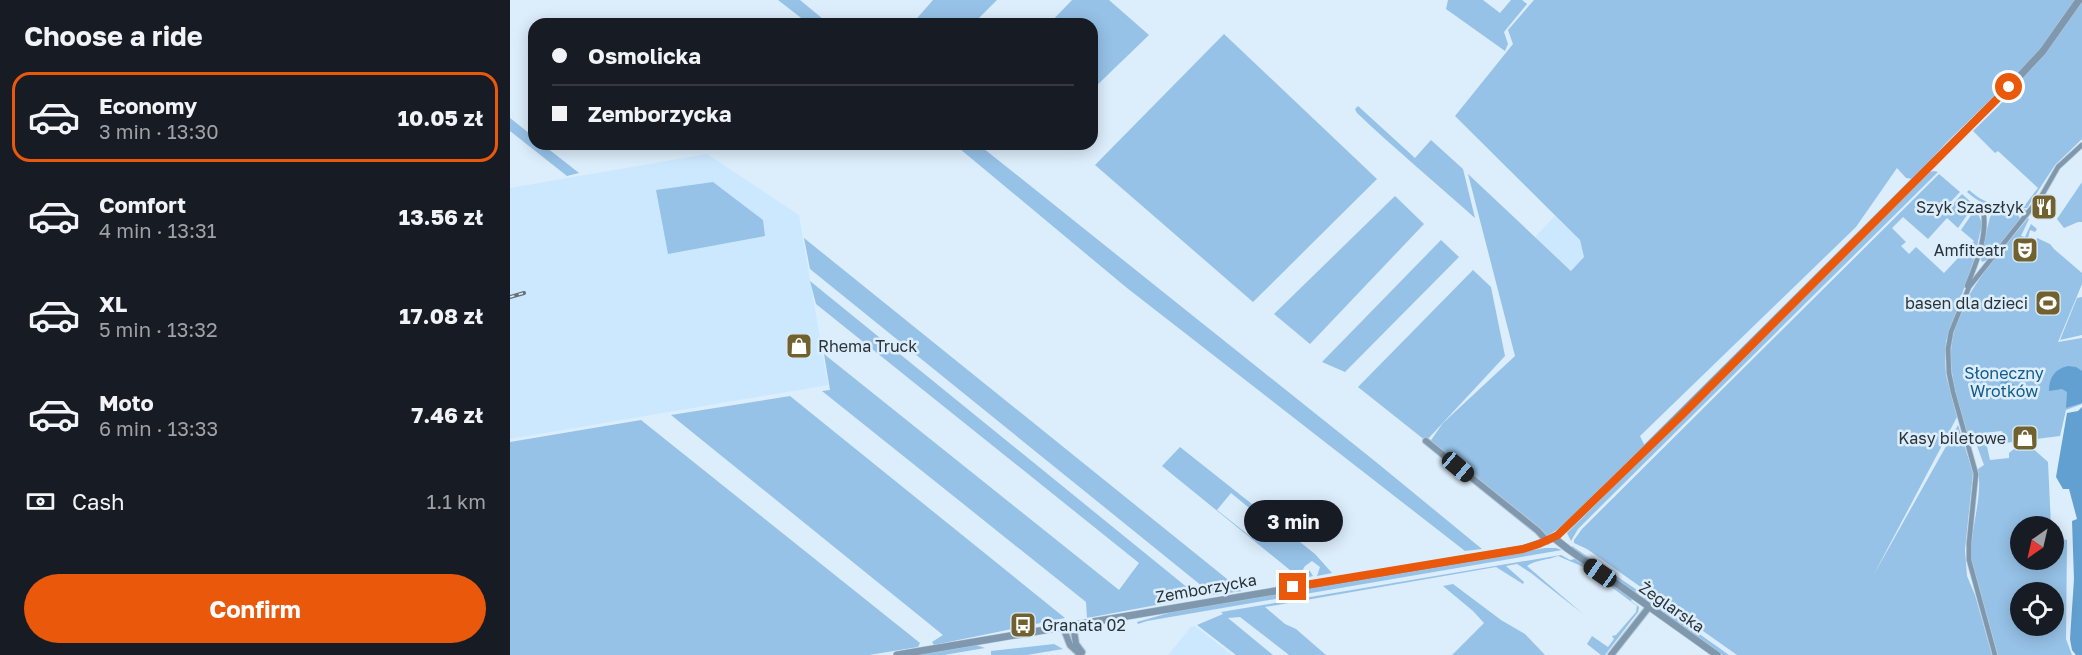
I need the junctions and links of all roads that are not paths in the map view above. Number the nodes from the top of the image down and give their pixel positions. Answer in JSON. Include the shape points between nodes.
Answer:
{"nodes":[{"id":1,"x":2079,"y":0,"type":"edge"},
{"id":2,"x":2082,"y":145,"type":"edge"},
{"id":3,"x":2026,"y":214,"type":"junction"},
{"id":4,"x":1965,"y":293,"type":"junction"},
{"id":5,"x":1426,"y":441,"type":"dead end"},
{"id":6,"x":1550,"y":539,"type":"junction"},
{"id":7,"x":1649,"y":607,"type":"junction"},
{"id":8,"x":1073,"y":625,"type":"junction"},
{"id":9,"x":1063,"y":627,"type":"junction"},
{"id":10,"x":897,"y":655,"type":"edge"},
{"id":11,"x":1083,"y":655,"type":"edge"},
{"id":12,"x":1611,"y":655,"type":"edge"},
{"id":13,"x":1717,"y":655,"type":"edge"},
{"id":14,"x":1995,"y":655,"type":"edge"}],
"edges":[{"from":1,"to":6,"type":"street","via":[[2043,51],[2017,79],[1666,430]]},
{"from":2,"to":3,"type":"street","via":[[2058,167]]},
{"from":3,"to":4,"type":"street"},
{"from":3,"to":4,"type":"street","via":[[2022,210],[1983,208],[1986,225]]},
{"from":4,"to":14,"type":"street","via":[[1950,337],[1948,362],[1976,474],[1969,560]]},
{"from":5,"to":6,"type":"street","name":"Żeglarska"},
{"from":6,"to":7,"type":"street","name":"Żeglarska"},
{"from":6,"to":8,"type":"street","name":"Zemborzycka","via":[[1523,549]]},
{"from":7,"to":12,"type":"street"},
{"from":7,"to":13,"type":"street","name":"Żeglarska"},
{"from":8,"to":9,"type":"street","name":"Zemborzycka"},
{"from":8,"to":11,"type":"street","via":[[1076,644]]},
{"from":9,"to":10,"type":"street","name":"Zemborzycka"},
{"from":9,"to":11,"type":"street","via":[[1070,645]]}]}
